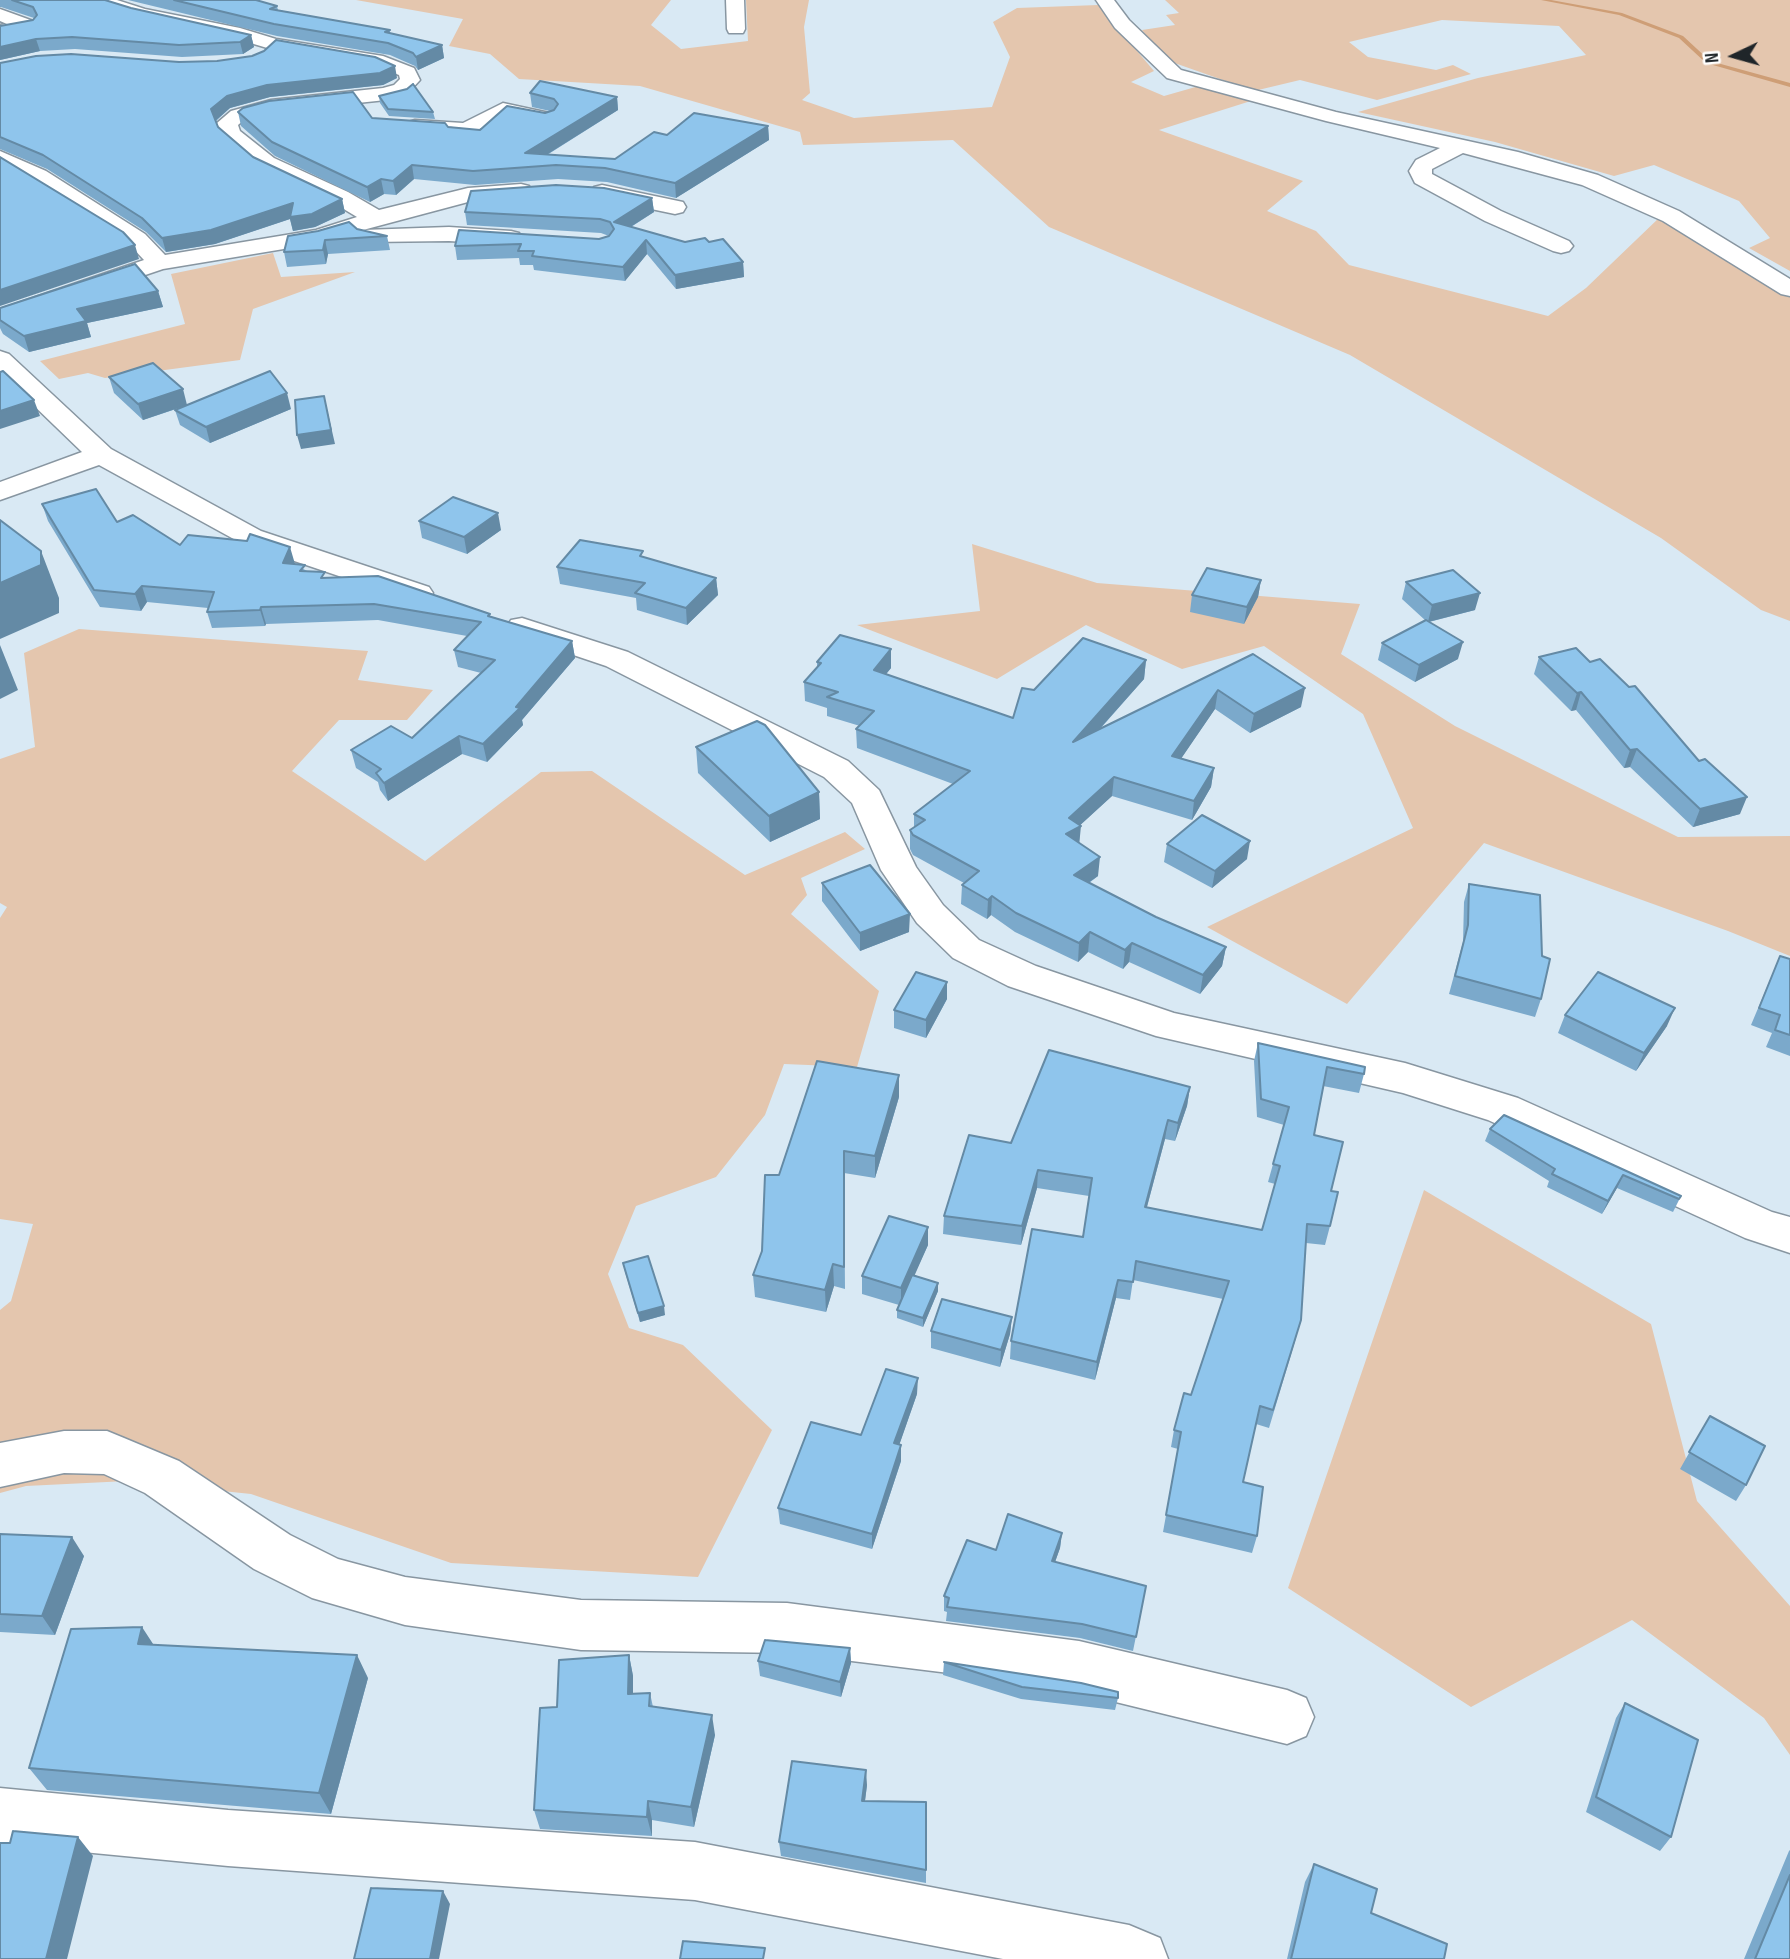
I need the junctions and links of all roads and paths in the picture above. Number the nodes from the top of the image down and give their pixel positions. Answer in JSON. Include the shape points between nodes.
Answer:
{"nodes":[{"id":1,"x":99,"y":0,"type":"edge"},
{"id":2,"x":735,"y":0,"type":"edge"},
{"id":3,"x":1105,"y":0,"type":"edge"},
{"id":4,"x":0,"y":15,"type":"edge"},
{"id":5,"x":29,"y":26,"type":"junction"},
{"id":6,"x":736,"y":29,"type":"dead end"},
{"id":7,"x":0,"y":31,"type":"edge"},
{"id":8,"x":51,"y":31,"type":"edge"},
{"id":9,"x":274,"y":44,"type":"junction"},
{"id":10,"x":258,"y":58,"type":"edge"},
{"id":11,"x":364,"y":98,"type":"junction"},
{"id":12,"x":547,"y":118,"type":"edge"},
{"id":13,"x":1459,"y":146,"type":"junction"},
{"id":14,"x":0,"y":157,"type":"edge"},
{"id":15,"x":546,"y":190,"type":"edge"},
{"id":16,"x":582,"y":191,"type":"edge"},
{"id":17,"x":675,"y":207,"type":"dead end"},
{"id":18,"x":376,"y":218,"type":"junction"},
{"id":19,"x":320,"y":236,"type":"junction"},
{"id":20,"x":532,"y":239,"type":"edge"},
{"id":21,"x":1561,"y":246,"type":"dead end"},
{"id":22,"x":159,"y":262,"type":"junction"},
{"id":23,"x":1790,"y":289,"type":"edge"},
{"id":24,"x":0,"y":317,"type":"edge"},
{"id":25,"x":0,"y":359,"type":"edge"},
{"id":26,"x":101,"y":455,"type":"junction"},
{"id":27,"x":0,"y":492,"type":"edge"},
{"id":28,"x":447,"y":602,"type":"edge"},
{"id":29,"x":486,"y":615,"type":"edge"},
{"id":30,"x":1790,"y":1236,"type":"edge"},
{"id":31,"x":0,"y":1465,"type":"edge"},
{"id":32,"x":1287,"y":1717,"type":"dead end"},
{"id":33,"x":0,"y":1816,"type":"edge"},
{"id":34,"x":1139,"y":1959,"type":"edge"}],
"edges":[{"from":1,"to":9,"type":"street"},
{"from":2,"to":6,"type":"street"},
{"from":3,"to":13,"type":"street","via":[[1122,24],[1174,74]]},
{"from":4,"to":5,"type":"street"},
{"from":5,"to":7,"type":"street"},
{"from":5,"to":8,"type":"street"},
{"from":9,"to":10,"type":"street"},
{"from":9,"to":11,"type":"street","via":[[383,62],[407,72],[410,80],[401,89]]},
{"from":11,"to":12,"type":"street","via":[[385,121],[467,129],[503,109]]},
{"from":11,"to":18,"type":"street","via":[[271,106],[227,123],[230,134],[266,163]]},
{"from":13,"to":21,"type":"street","via":[[1424,165],[1420,171],[1423,178]]},
{"from":13,"to":23,"type":"street","via":[[1510,156],[1618,192],[1671,216]]},
{"from":14,"to":22,"type":"street","via":[[136,239]]},
{"from":15,"to":18,"type":"street","via":[[468,195]]},
{"from":16,"to":17,"type":"street"},
{"from":18,"to":19,"type":"street"},
{"from":19,"to":20,"type":"street","via":[[449,234]]},
{"from":19,"to":22,"type":"street"},
{"from":22,"to":24,"type":"street"},
{"from":25,"to":26,"type":"street"},
{"from":26,"to":27,"type":"street"},
{"from":26,"to":28,"type":"street","via":[[251,537]]},
{"from":29,"to":30,"type":"street","via":[[617,659],[836,769],[867,798],[899,870],[929,915],[966,949],[988,960],[1170,1026],[1405,1078],[1503,1109]]},
{"from":31,"to":32,"type":"street","via":[[64,1452],[107,1453],[162,1477],[272,1552],[330,1581],[405,1601],[580,1625],[787,1628],[957,1649],[1079,1667]]},
{"from":33,"to":34,"type":"street","via":[[228,1838],[695,1871]]}]}
